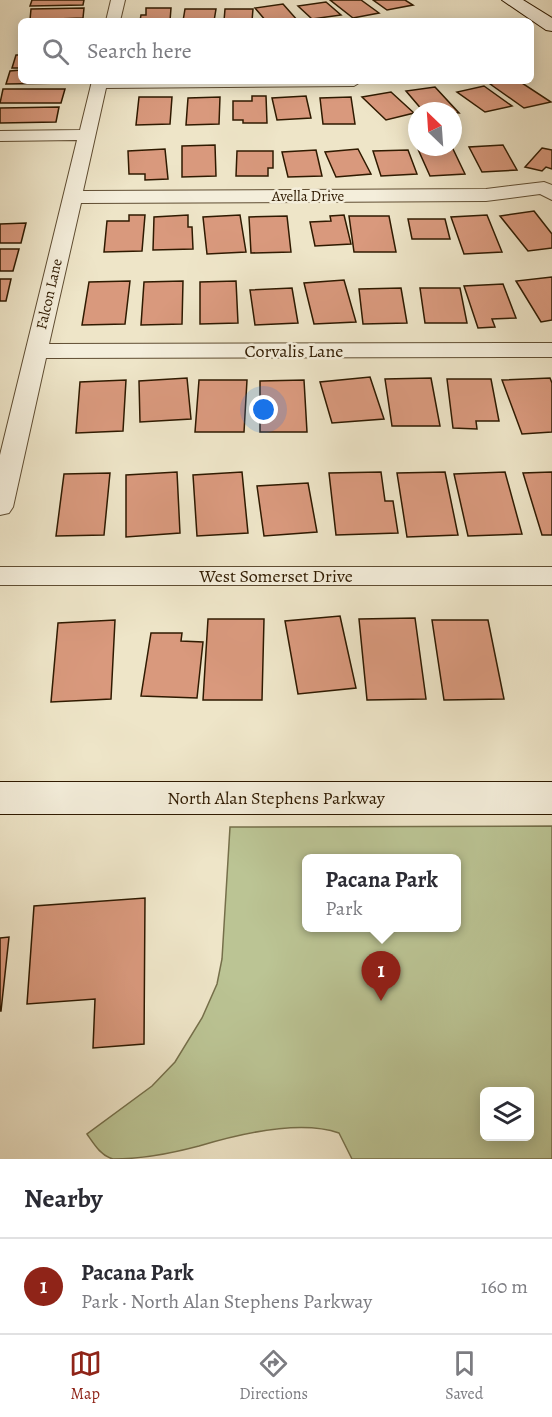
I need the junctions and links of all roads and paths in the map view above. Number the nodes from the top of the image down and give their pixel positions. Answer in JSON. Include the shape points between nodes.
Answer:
{"nodes":[{"id":1,"x":118,"y":0,"type":"edge"},
{"id":2,"x":511,"y":0,"type":"edge"},
{"id":3,"x":114,"y":18,"type":"edge"},
{"id":4,"x":552,"y":26,"type":"edge"},
{"id":5,"x":99,"y":84,"type":"edge"},
{"id":6,"x":86,"y":135,"type":"junction"},
{"id":7,"x":0,"y":136,"type":"edge"},
{"id":8,"x":548,"y":191,"type":"edge"},
{"id":9,"x":72,"y":197,"type":"junction"},
{"id":10,"x":552,"y":350,"type":"edge"},
{"id":11,"x":36,"y":351,"type":"junction"},
{"id":12,"x":0,"y":507,"type":"edge"},
{"id":13,"x":0,"y":576,"type":"edge"},
{"id":14,"x":552,"y":577,"type":"edge"},
{"id":15,"x":0,"y":798,"type":"edge"},
{"id":16,"x":552,"y":798,"type":"edge"}],
"edges":[{"from":1,"to":3,"type":"street"},
{"from":2,"to":4,"type":"street"},
{"from":5,"to":6,"type":"street","name":"Falcon Lane"},
{"from":6,"to":7,"type":"street"},
{"from":6,"to":9,"type":"street","name":"Falcon Lane"},
{"from":8,"to":9,"type":"street","name":"Avella Drive","via":[[486,195]]},
{"from":9,"to":11,"type":"street","name":"Falcon Lane"},
{"from":10,"to":11,"type":"street","name":"Corvalis Lane"},
{"from":11,"to":12,"type":"street","name":"Falcon Lane"},
{"from":13,"to":14,"type":"street","name":"West Somerset Drive"},
{"from":15,"to":16,"type":"street","name":"North Alan Stephens Parkway"}]}
